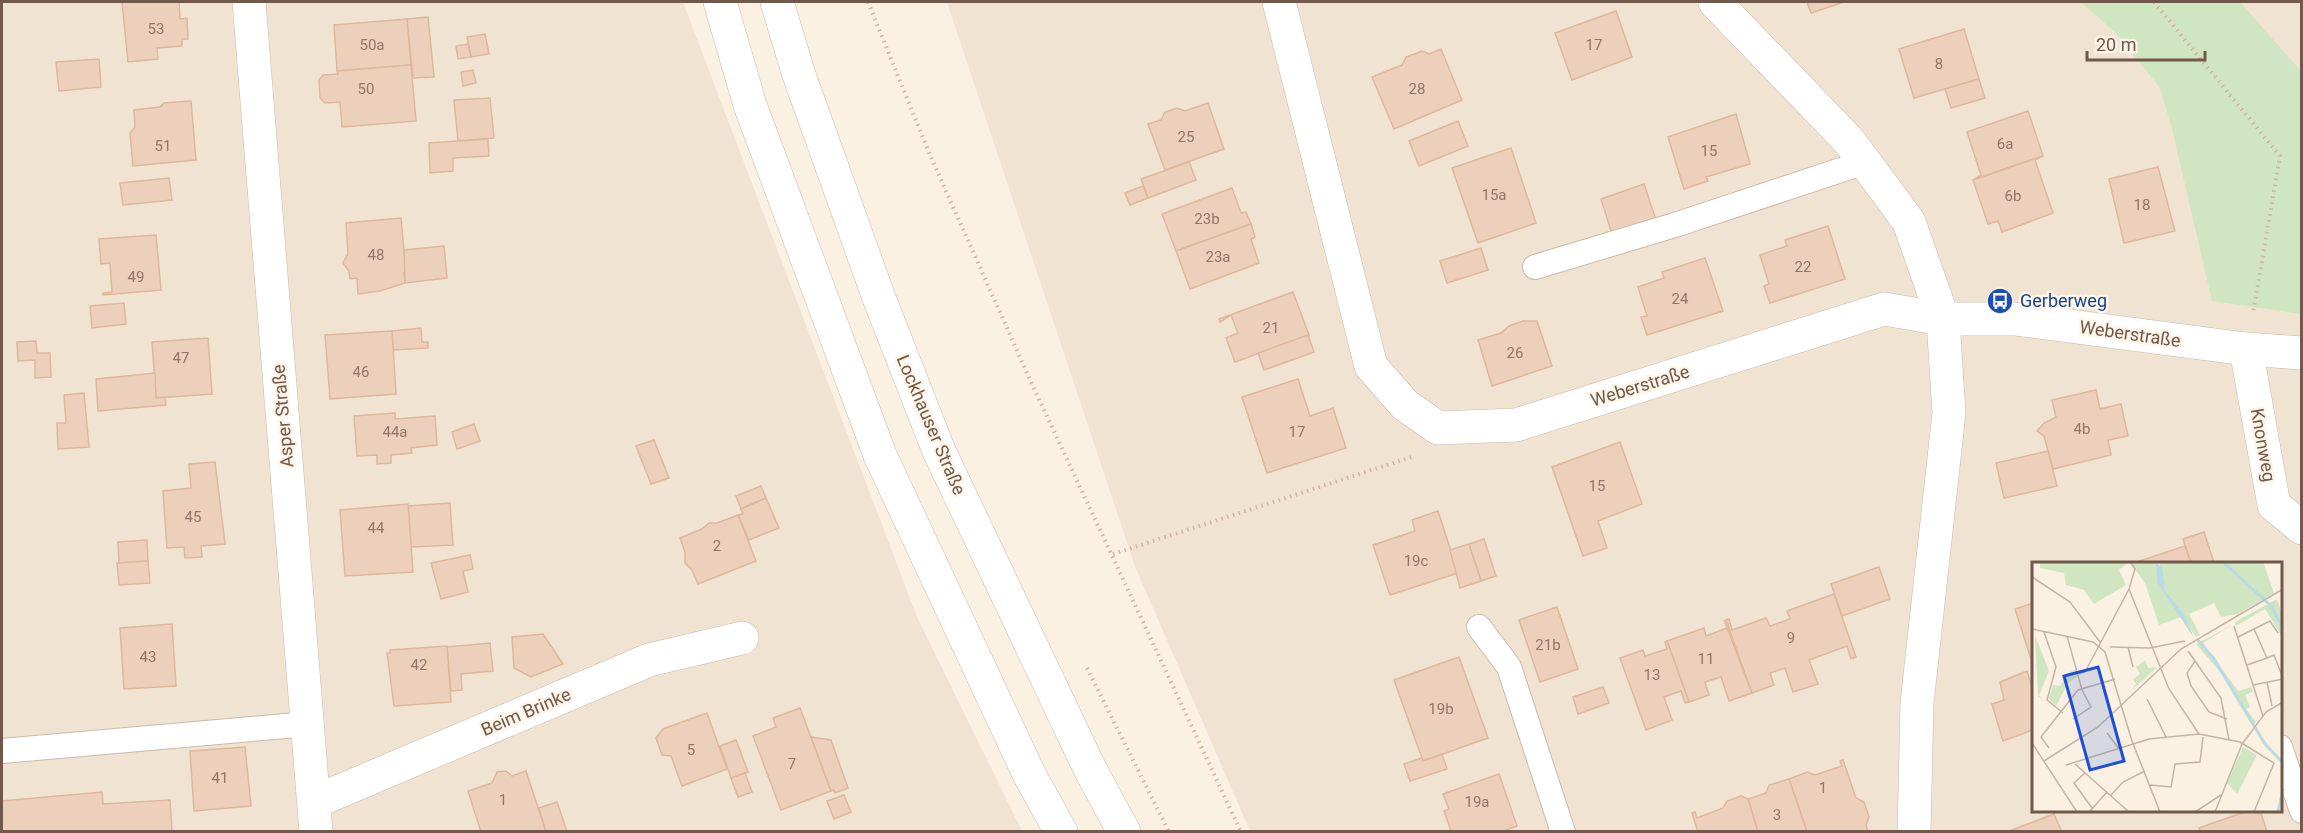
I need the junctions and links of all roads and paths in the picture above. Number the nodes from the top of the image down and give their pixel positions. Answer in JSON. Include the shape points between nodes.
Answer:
{"nodes":[{"id":1,"x":249,"y":2,"type":"edge"},
{"id":2,"x":720,"y":2,"type":"edge"},
{"id":3,"x":777,"y":2,"type":"edge"},
{"id":4,"x":868,"y":2,"type":"edge"},
{"id":5,"x":1279,"y":2,"type":"edge"},
{"id":6,"x":1715,"y":2,"type":"edge"},
{"id":7,"x":2154,"y":2,"type":"edge"},
{"id":8,"x":1865,"y":162,"type":"junction"},
{"id":9,"x":1535,"y":267,"type":"dead end"},
{"id":10,"x":1943,"y":319,"type":"junction"},
{"id":11,"x":2246,"y":349,"type":"junction"},
{"id":12,"x":2301,"y":353,"type":"edge"},
{"id":13,"x":1438,"y":428,"type":"junction"},
{"id":14,"x":2301,"y":528,"type":"edge"},
{"id":15,"x":1113,"y":554,"type":"junction"},
{"id":16,"x":1479,"y":627,"type":"dead end"},
{"id":17,"x":742,"y":638,"type":"dead end"},
{"id":18,"x":1085,"y":665,"type":"dead end"},
{"id":19,"x":308,"y":724,"type":"junction"},
{"id":20,"x":2,"y":751,"type":"edge"},
{"id":21,"x":2282,"y":753,"type":"edge"},
{"id":22,"x":2301,"y":811,"type":"edge"},
{"id":23,"x":315,"y":817,"type":"edge"},
{"id":24,"x":1060,"y":831,"type":"edge"},
{"id":25,"x":1124,"y":831,"type":"edge"},
{"id":26,"x":1169,"y":831,"type":"edge"},
{"id":27,"x":1241,"y":831,"type":"edge"},
{"id":28,"x":1563,"y":831,"type":"edge"},
{"id":29,"x":1914,"y":831,"type":"edge"}],
"edges":[{"from":1,"to":19,"type":"street","name":"Asper Straße"},
{"from":2,"to":24,"type":"street","via":[[750,105],[880,455],[1029,774]]},
{"from":3,"to":25,"type":"street","name":"Lockhauser Straße","via":[[874,287],[939,451],[1090,769]]},
{"from":4,"to":15,"type":"path","via":[[930,155]]},
{"from":5,"to":13,"type":"street","via":[[1371,366],[1405,405]]},
{"from":6,"to":8,"type":"street"},
{"from":7,"to":11,"type":"path","via":[[2280,156]]},
{"from":8,"to":9,"type":"lane"},
{"from":8,"to":10,"type":"street","via":[[1909,222]]},
{"from":10,"to":11,"type":"street","name":"Weberstraße","via":[[2015,319]]},
{"from":10,"to":13,"type":"street","name":"Weberstraße","via":[[1884,309],[1516,424]]},
{"from":10,"to":29,"type":"street","via":[[1949,413],[1917,703]]},
{"from":11,"to":12,"type":"street","name":"Weberstraße"},
{"from":11,"to":14,"type":"street","name":"Knonweg","via":[[2274,505]]},
{"from":13,"to":15,"type":"path","via":[[1420,454]]},
{"from":15,"to":27,"type":"path"},
{"from":16,"to":28,"type":"lane","via":[[1509,667]]},
{"from":17,"to":23,"type":"street","name":"Beim Brinke","via":[[649,660]]},
{"from":18,"to":26,"type":"path"},
{"from":19,"to":20,"type":"lane"},
{"from":19,"to":23,"type":"street","name":"Asper Straße"},
{"from":21,"to":22,"type":"lane"}]}
